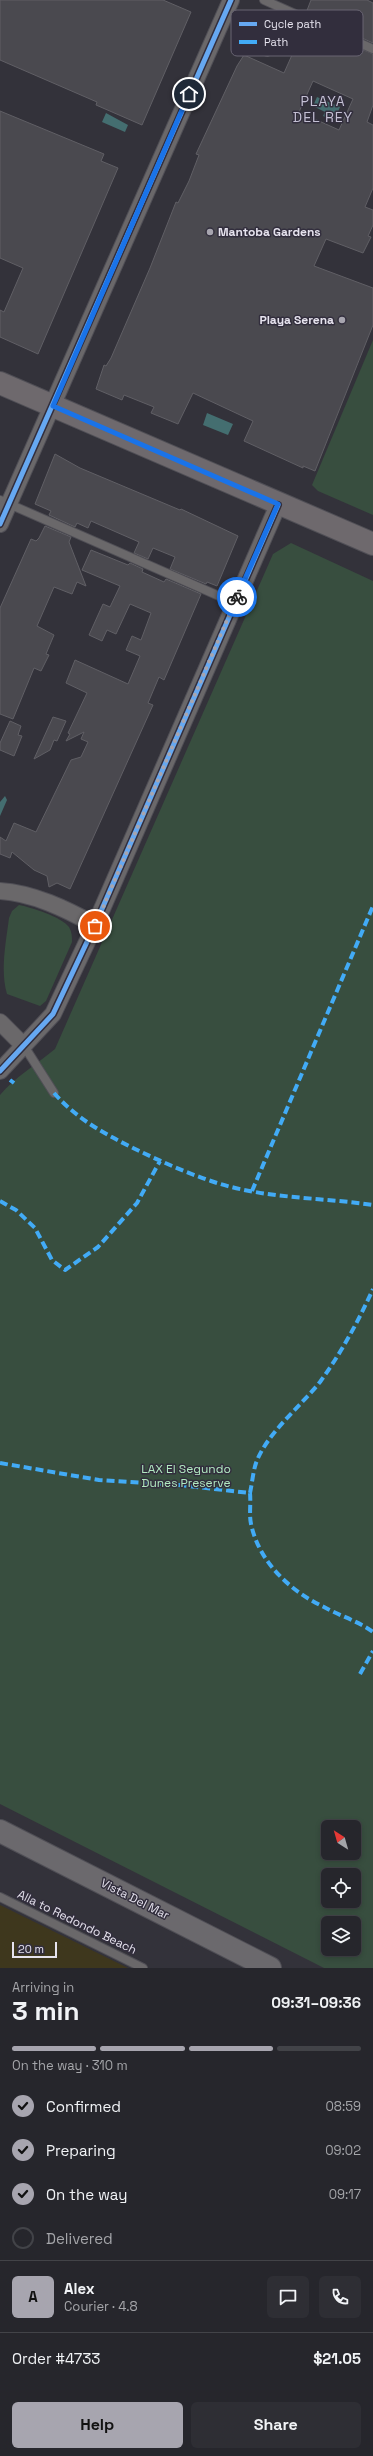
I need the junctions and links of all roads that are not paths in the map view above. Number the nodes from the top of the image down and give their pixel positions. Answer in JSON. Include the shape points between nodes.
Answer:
{"nodes":[{"id":1,"x":231,"y":0,"type":"edge"},
{"id":2,"x":264,"y":0,"type":"edge"},
{"id":3,"x":285,"y":10,"type":"edge"},
{"id":4,"x":363,"y":45,"type":"edge"},
{"id":5,"x":373,"y":49,"type":"edge"},
{"id":6,"x":0,"y":382,"type":"edge"},
{"id":7,"x":53,"y":406,"type":"junction"},
{"id":8,"x":4,"y":502,"type":"edge"},
{"id":9,"x":278,"y":504,"type":"junction"},
{"id":10,"x":0,"y":524,"type":"edge"},
{"id":11,"x":373,"y":544,"type":"edge"},
{"id":12,"x":235,"y":603,"type":"junction"},
{"id":13,"x":0,"y":891,"type":"edge"},
{"id":14,"x":95,"y":926,"type":"junction"},
{"id":15,"x":0,"y":1022,"type":"edge"},
{"id":16,"x":24,"y":1046,"type":"junction"},
{"id":17,"x":0,"y":1071,"type":"edge"},
{"id":18,"x":54,"y":1093,"type":"dead end"},
{"id":19,"x":0,"y":1831,"type":"edge"},
{"id":20,"x":0,"y":1897,"type":"edge"},
{"id":21,"x":143,"y":1968,"type":"edge"},
{"id":22,"x":270,"y":1968,"type":"edge"}],
"edges":[{"from":1,"to":7,"type":"street"},
{"from":2,"to":3,"type":"lane"},
{"from":4,"to":5,"type":"lane"},
{"from":6,"to":7,"type":"main road"},
{"from":7,"to":8,"type":"street"},
{"from":7,"to":9,"type":"main road"},
{"from":8,"to":10,"type":"street"},
{"from":8,"to":12,"type":"lane"},
{"from":9,"to":11,"type":"main road"},
{"from":9,"to":12,"type":"street"},
{"from":12,"to":14,"type":"street"},
{"from":13,"to":14,"type":"street","via":[[14,892],[49,903]]},
{"from":14,"to":16,"type":"street","via":[[53,1014]]},
{"from":15,"to":16,"type":"street"},
{"from":16,"to":17,"type":"street"},
{"from":16,"to":18,"type":"lane"},
{"from":19,"to":22,"type":"main road","name":"Vista Del Mar"},
{"from":20,"to":21,"type":"lane","name":"Alla to Redondo Beach"}]}
